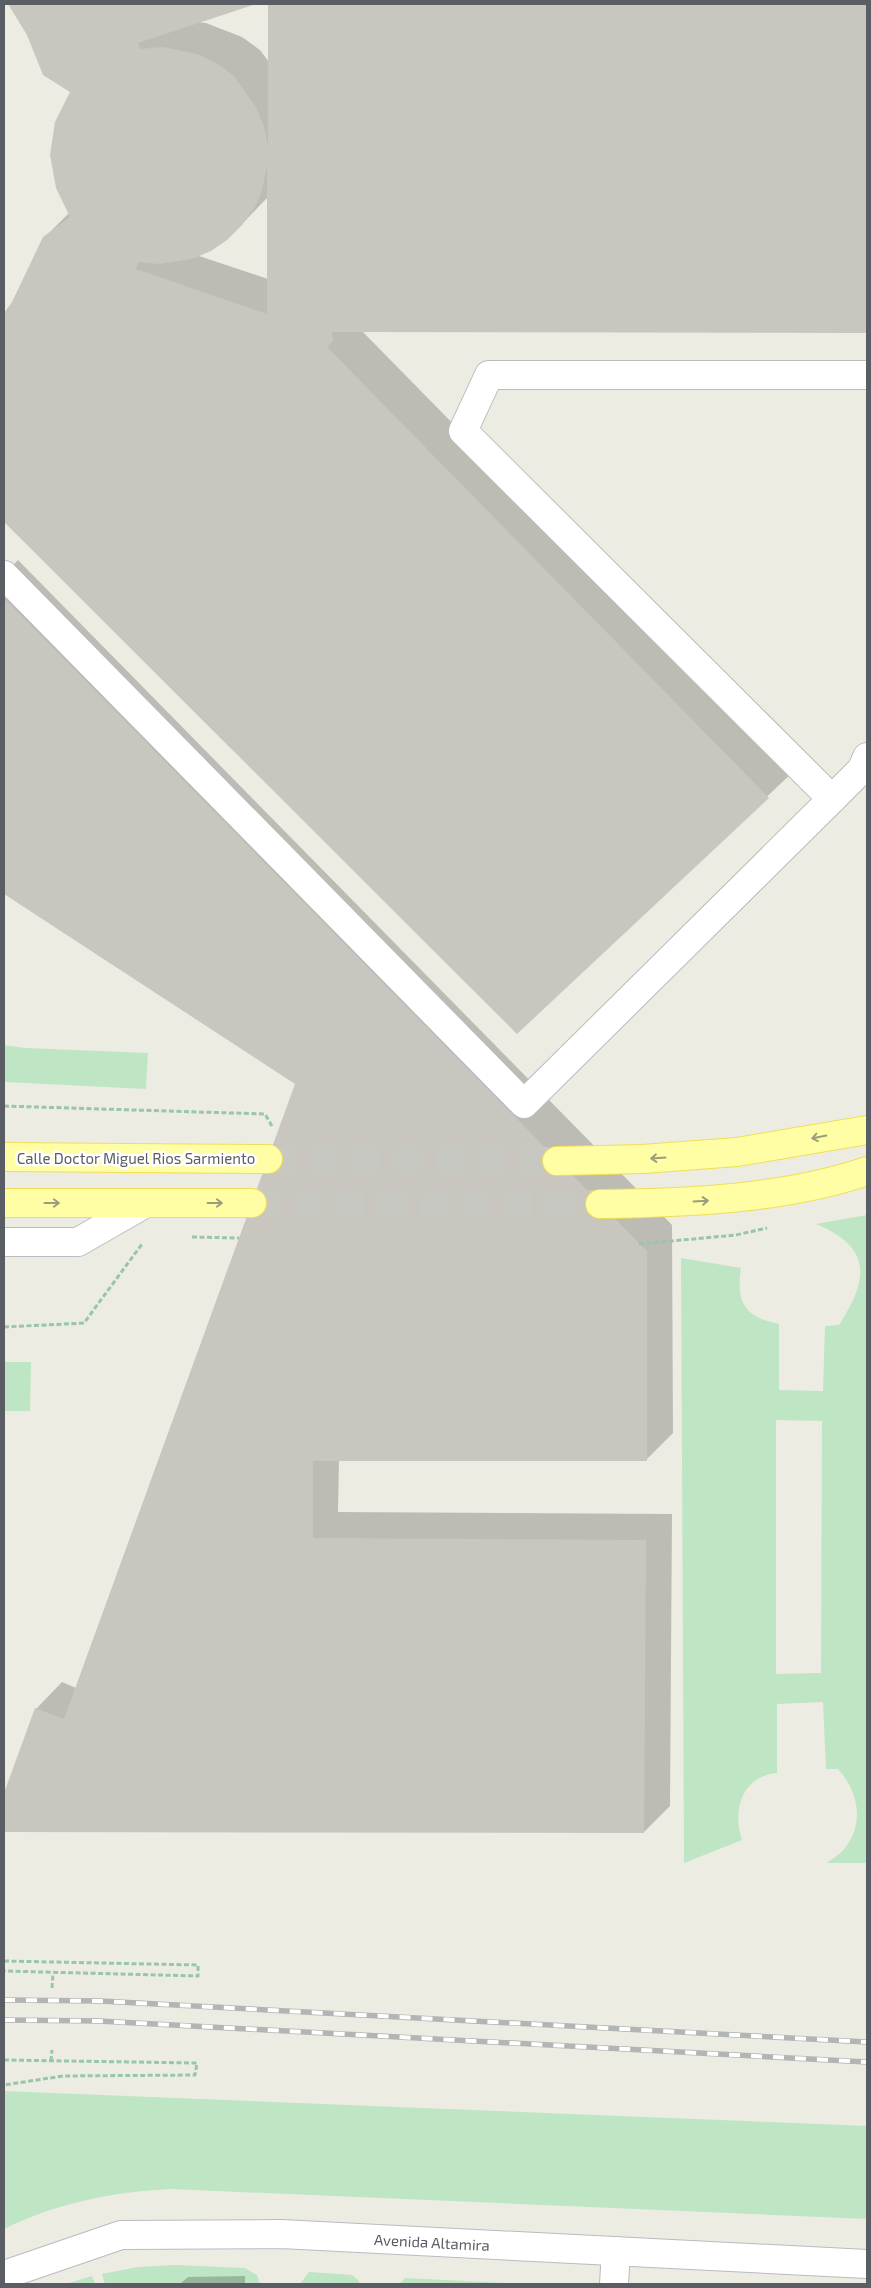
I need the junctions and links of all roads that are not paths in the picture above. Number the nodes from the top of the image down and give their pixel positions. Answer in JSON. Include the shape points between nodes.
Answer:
{"nodes":[{"id":1,"x":867,"y":375,"type":"edge"},
{"id":2,"x":4,"y":575,"type":"edge"},
{"id":3,"x":867,"y":757,"type":"edge"},
{"id":4,"x":832,"y":799,"type":"junction"},
{"id":5,"x":867,"y":1130,"type":"edge"},
{"id":6,"x":272,"y":1147,"type":"tunnel mouth"},
{"id":7,"x":4,"y":1157,"type":"edge"},
{"id":8,"x":557,"y":1161,"type":"tunnel mouth"},
{"id":9,"x":867,"y":1171,"type":"edge"},
{"id":10,"x":4,"y":1203,"type":"edge"},
{"id":11,"x":146,"y":1203,"type":"junction"},
{"id":12,"x":252,"y":1203,"type":"tunnel mouth"},
{"id":13,"x":600,"y":1204,"type":"tunnel mouth"},
{"id":14,"x":4,"y":1242,"type":"edge"},
{"id":15,"x":616,"y":2251,"type":"junction"},
{"id":16,"x":867,"y":2264,"type":"edge"},
{"id":17,"x":4,"y":2277,"type":"edge"},
{"id":18,"x":614,"y":2284,"type":"edge"}],
"edges":[{"from":1,"to":4,"type":"street","via":[[489,375],[464,431]]},
{"from":2,"to":4,"type":"street","via":[[524,1104]]},
{"from":3,"to":4,"type":"street","via":[[862,769]]},
{"from":5,"to":8,"type":"main road","one_way":true,"via":[[737,1152]]},
{"from":6,"to":7,"type":"main road","name":"Calle Doctor Miguel Rios Sarmiento"},
{"from":13,"to":9,"type":"main road","one_way":true,"via":[[724,1199],[843,1179]]},
{"from":10,"to":11,"type":"main road","one_way":true},
{"from":11,"to":12,"type":"main road","one_way":true},
{"from":11,"to":14,"type":"street","via":[[78,1242]]},
{"from":15,"to":16,"type":"street","name":"Avenida Altamira"},
{"from":15,"to":17,"type":"street","name":"Avenida Altamira","via":[[282,2234],[121,2236]]},
{"from":15,"to":18,"type":"street"}]}
